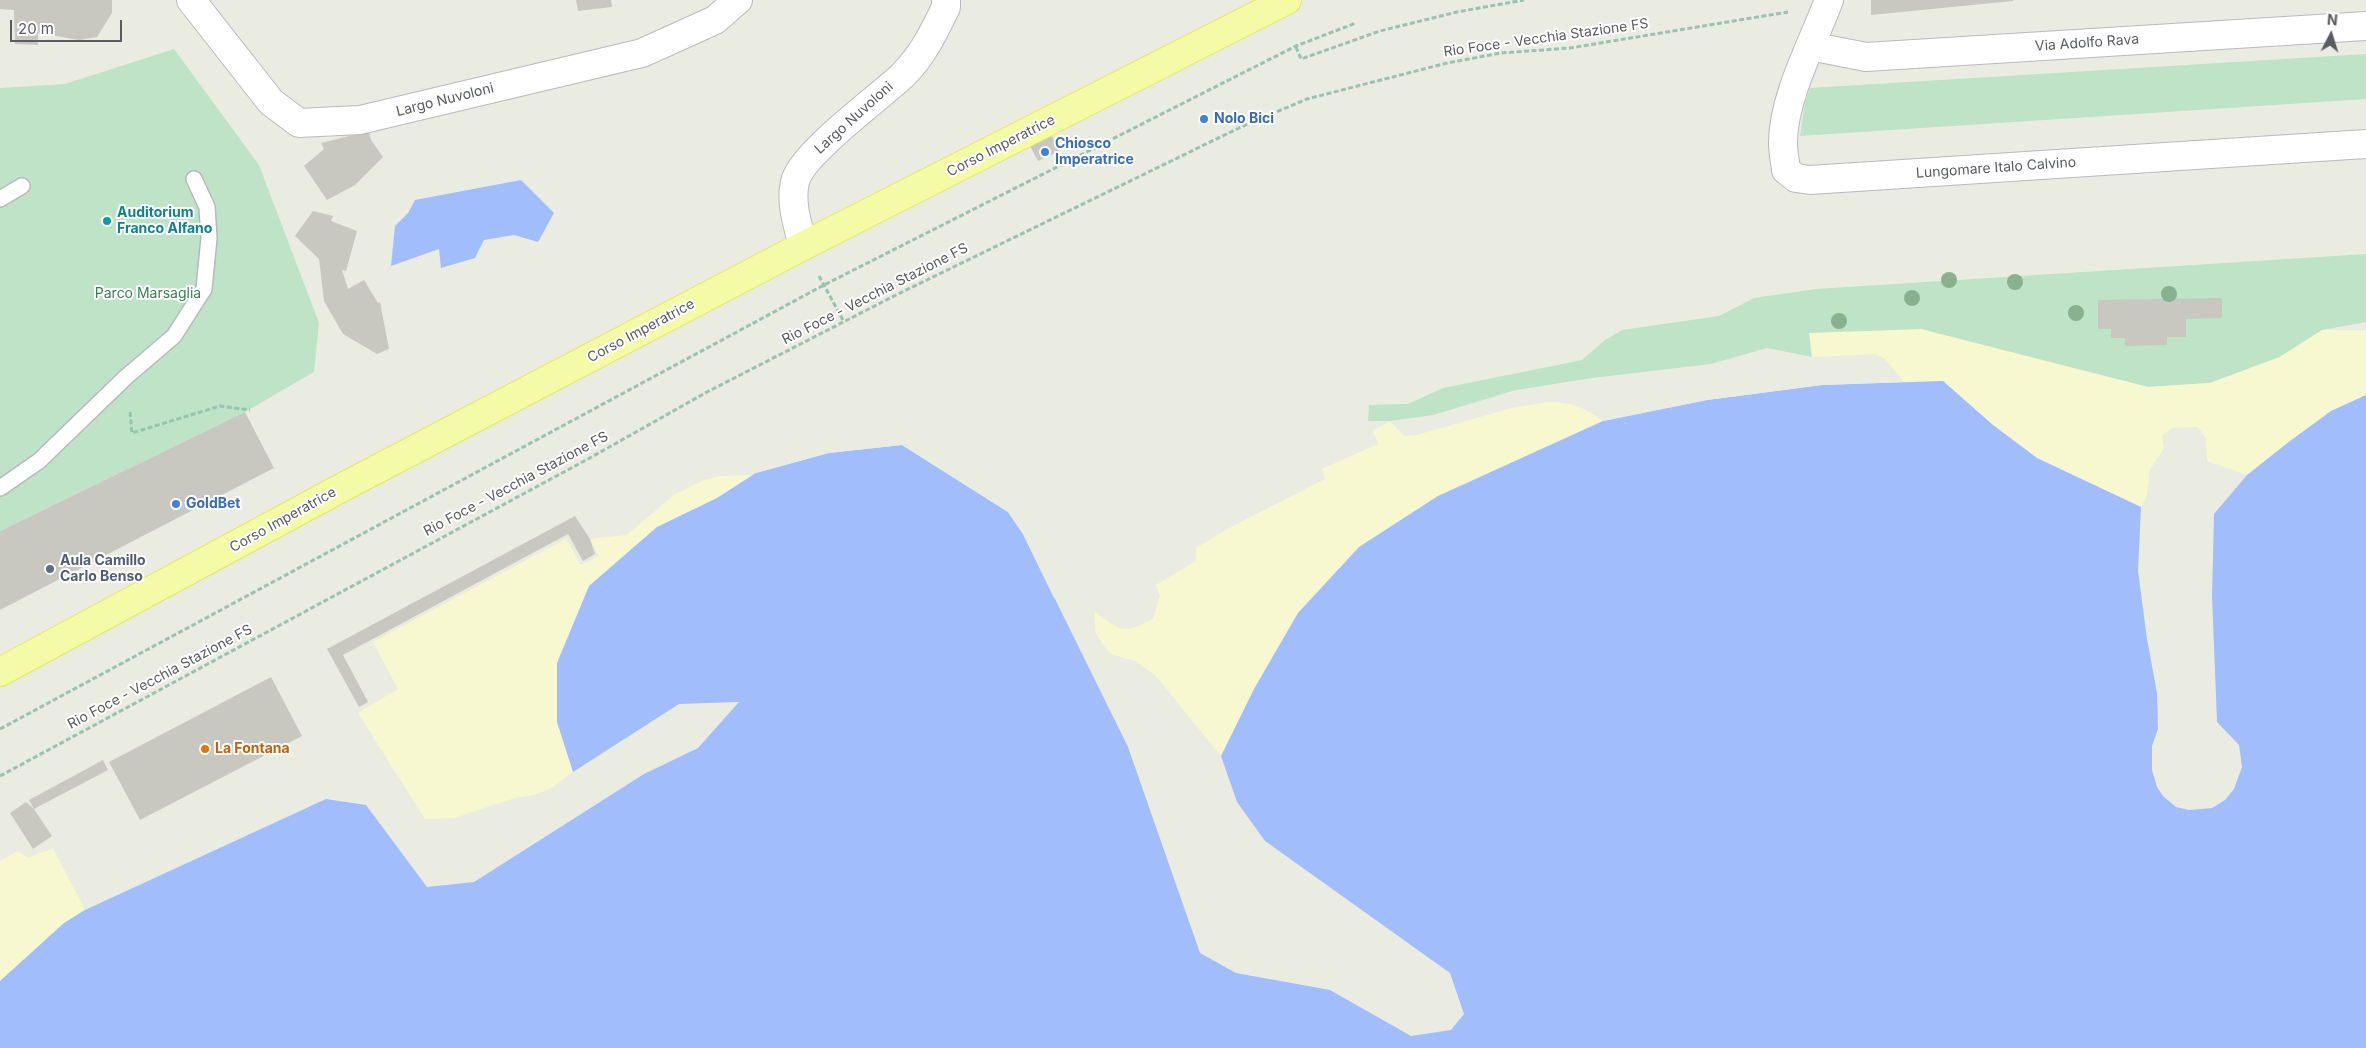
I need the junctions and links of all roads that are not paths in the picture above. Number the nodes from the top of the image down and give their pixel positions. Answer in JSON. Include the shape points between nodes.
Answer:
{"nodes":[{"id":1,"x":191,"y":0,"type":"edge"},
{"id":2,"x":738,"y":0,"type":"edge"},
{"id":3,"x":946,"y":0,"type":"edge"},
{"id":4,"x":1287,"y":0,"type":"edge"},
{"id":5,"x":1825,"y":10,"type":"edge"},
{"id":6,"x":2366,"y":26,"type":"edge"},
{"id":7,"x":1810,"y":46,"type":"junction"},
{"id":8,"x":2366,"y":144,"type":"edge"},
{"id":9,"x":194,"y":179,"type":"dead end"},
{"id":10,"x":22,"y":186,"type":"dead end"},
{"id":11,"x":0,"y":199,"type":"edge"},
{"id":12,"x":802,"y":246,"type":"junction"},
{"id":13,"x":0,"y":488,"type":"edge"},
{"id":14,"x":0,"y":672,"type":"edge"}],
"edges":[{"from":1,"to":2,"type":"street","name":"Largo Nuvoloni","via":[[271,102],[299,123],[360,120],[642,53],[715,20]]},
{"from":3,"to":12,"type":"street","name":"Largo Nuvoloni","via":[[946,7],[927,46],[917,58],[809,158],[795,180],[794,208]]},
{"from":4,"to":12,"type":"main road","name":"Corso Imperatrice"},
{"from":5,"to":7,"type":"street","name":"Lungomare Italo Calvino"},
{"from":6,"to":7,"type":"street","name":"Via Adolfo Rava","via":[[1866,57]]},
{"from":7,"to":8,"type":"street","name":"Lungomare Italo Calvino","via":[[1784,127],[1786,170],[1796,178],[1810,180]]},
{"from":9,"to":13,"type":"lane","via":[[207,207],[209,238],[204,290],[174,336],[126,377],[39,461]]},
{"from":10,"to":11,"type":"lane"},
{"from":12,"to":14,"type":"main road","name":"Corso Imperatrice"}]}
